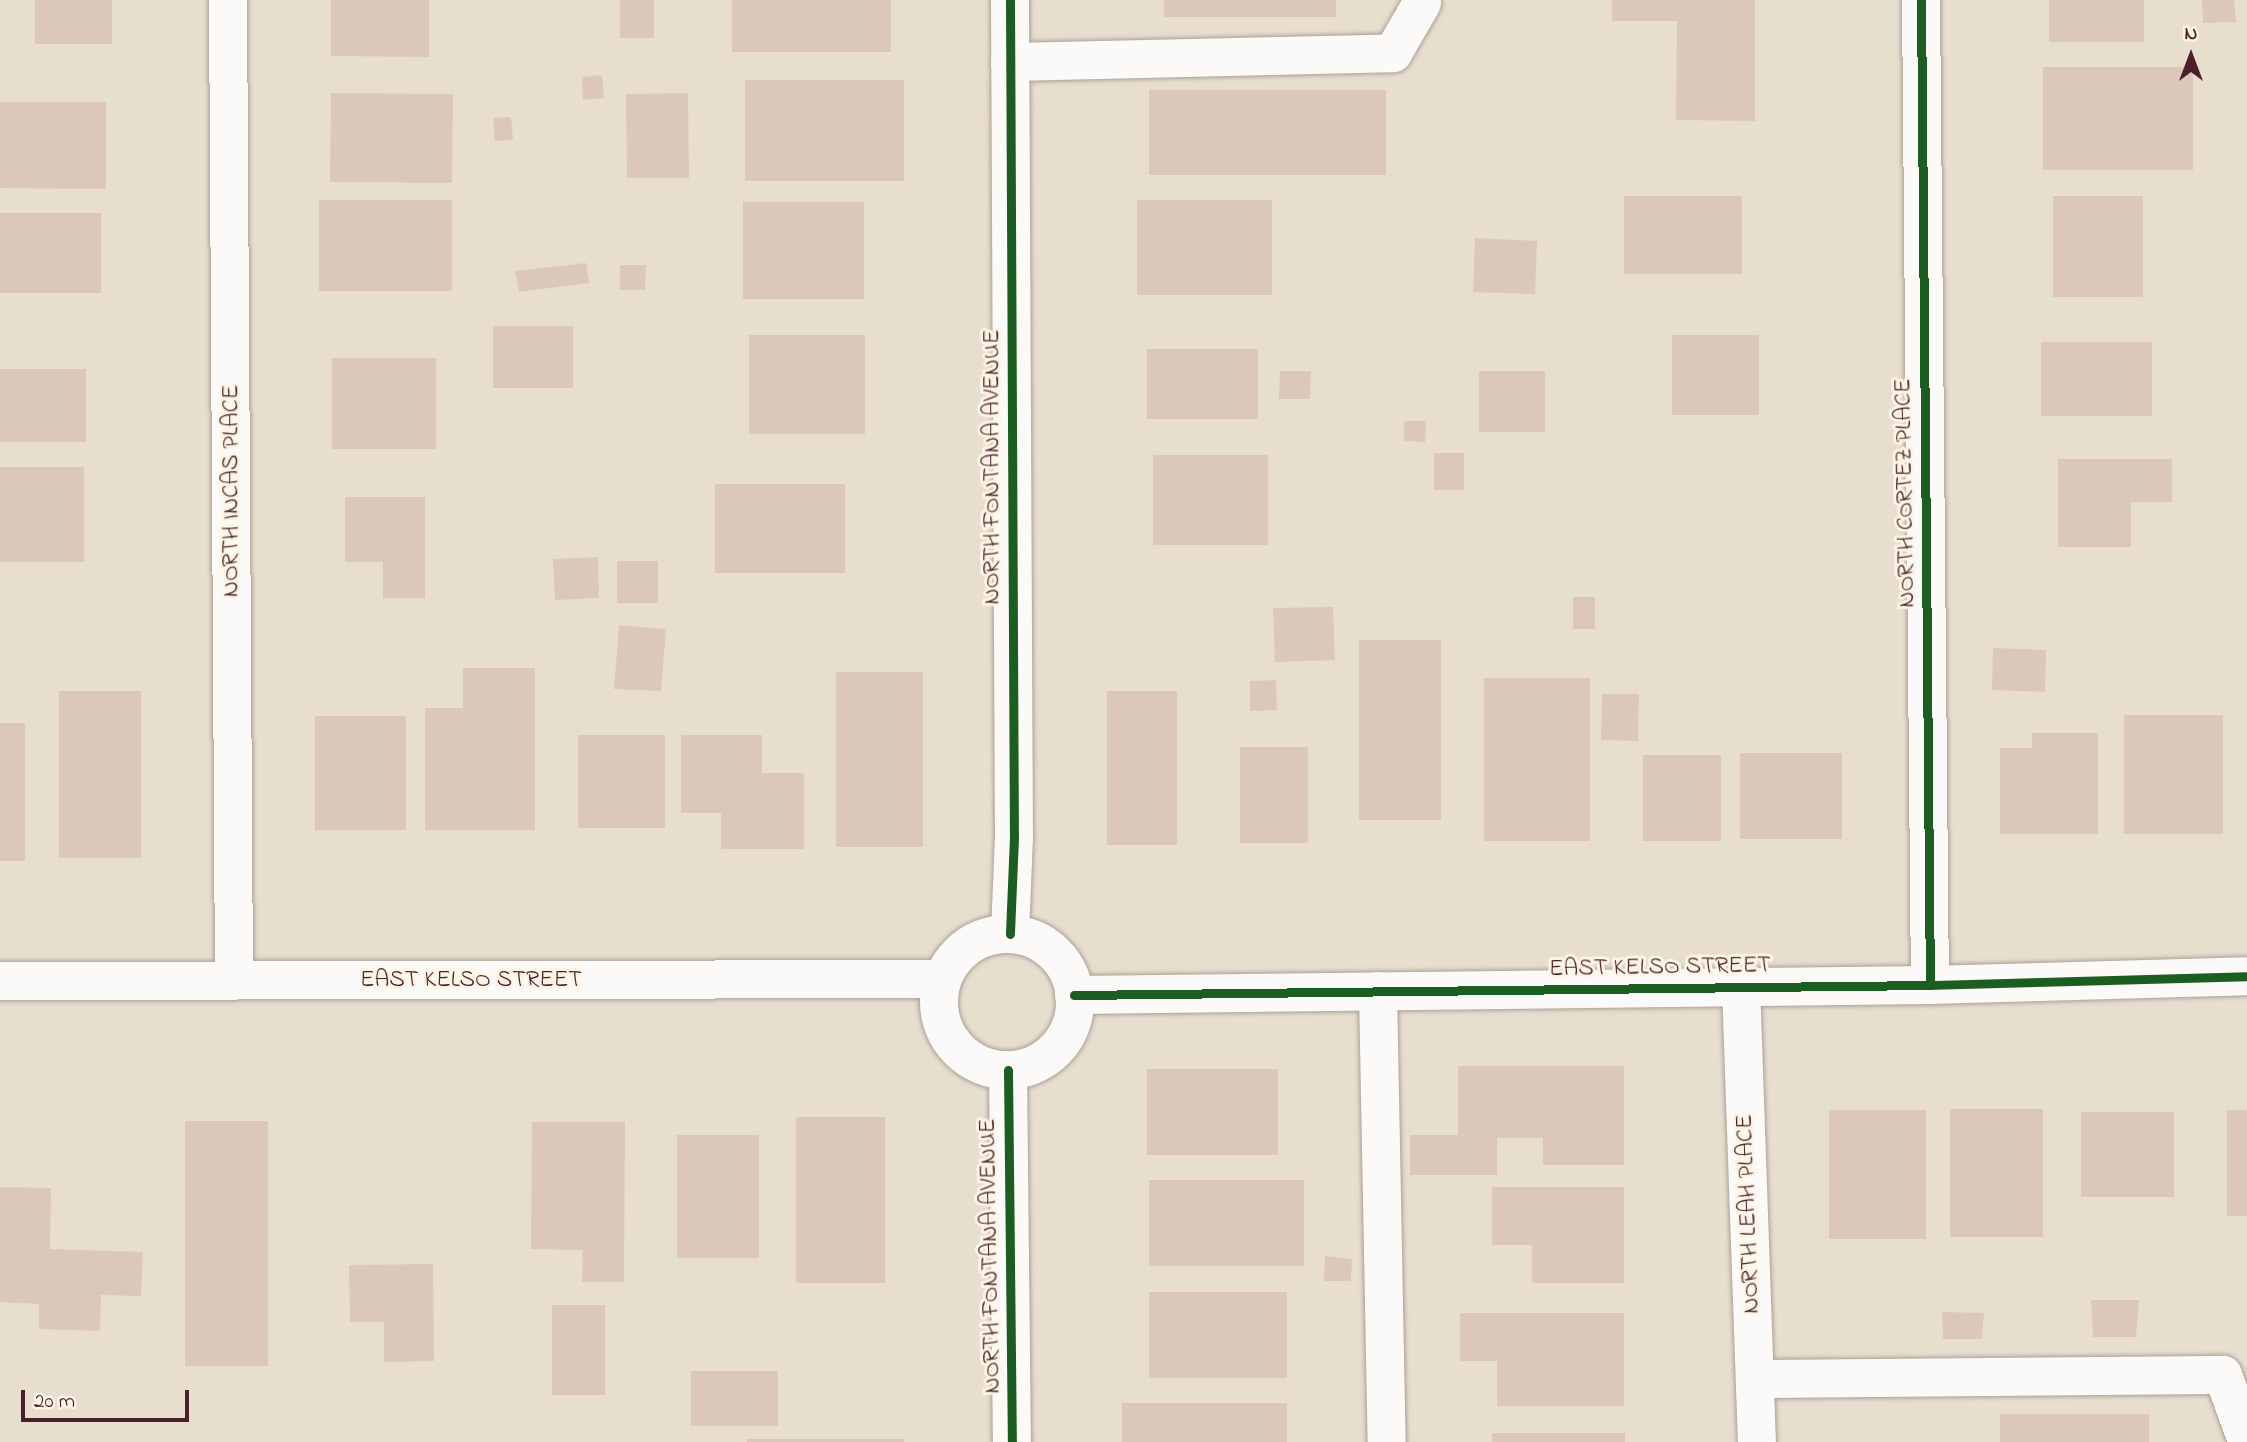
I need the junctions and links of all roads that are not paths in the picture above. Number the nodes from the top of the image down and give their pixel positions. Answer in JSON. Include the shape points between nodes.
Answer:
{"nodes":[{"id":1,"x":228,"y":0,"type":"edge"},
{"id":2,"x":1010,"y":0,"type":"edge"},
{"id":3,"x":1921,"y":0,"type":"edge"},
{"id":4,"x":1422,"y":3,"type":"dead end"},
{"id":5,"x":1010,"y":62,"type":"junction"},
{"id":6,"x":1010,"y":934,"type":"junction"},
{"id":7,"x":2247,"y":976,"type":"edge"},
{"id":8,"x":942,"y":979,"type":"junction"},
{"id":9,"x":0,"y":981,"type":"edge"},
{"id":10,"x":234,"y":981,"type":"junction"},
{"id":11,"x":1930,"y":985,"type":"junction"},
{"id":12,"x":1741,"y":986,"type":"junction"},
{"id":13,"x":1378,"y":990,"type":"junction"},
{"id":14,"x":1074,"y":995,"type":"junction"},
{"id":15,"x":1008,"y":1070,"type":"junction"},
{"id":16,"x":1755,"y":1379,"type":"junction"},
{"id":17,"x":2247,"y":1441,"type":"edge"},
{"id":18,"x":1012,"y":1442,"type":"edge"},
{"id":19,"x":1387,"y":1442,"type":"edge"},
{"id":20,"x":1757,"y":1442,"type":"edge"}],
"edges":[{"from":1,"to":10,"type":"street","name":"NORTH INCAS PLACE"},
{"from":2,"to":5,"type":"street","name":"NORTH FONTANA AVENUE"},
{"from":3,"to":11,"type":"street","name":"NORTH CORTEZ PLACE"},
{"from":4,"to":5,"type":"street","via":[[1393,53]]},
{"from":5,"to":6,"type":"street","name":"NORTH FONTANA AVENUE","via":[[1014,810]]},
{"from":6,"to":8,"type":"street","via":[[989,936],[969,945]]},
{"from":6,"to":14,"type":"street","via":[[1050,949],[1064,965]]},
{"from":7,"to":11,"type":"street","name":"EAST KELSO STREET"},
{"from":8,"to":10,"type":"street","name":"EAST KELSO STREET"},
{"from":8,"to":15,"type":"street","via":[[938,1003],[942,1026],[953,1046],[971,1061]]},
{"from":9,"to":10,"type":"street","name":"EAST KELSO STREET"},
{"from":11,"to":12,"type":"street","name":"EAST KELSO STREET"},
{"from":12,"to":13,"type":"street","name":"EAST KELSO STREET"},
{"from":12,"to":16,"type":"street","name":"NORTH LEAH PLACE"},
{"from":13,"to":14,"type":"street","name":"EAST KELSO STREET"},
{"from":13,"to":19,"type":"street"},
{"from":14,"to":15,"type":"street","via":[[1070,1029],[1058,1048],[1039,1063]]},
{"from":15,"to":18,"type":"street","name":"NORTH FONTANA AVENUE"},
{"from":16,"to":17,"type":"street","via":[[2223,1375]]},
{"from":16,"to":20,"type":"street","name":"NORTH LEAH PLACE"}]}
